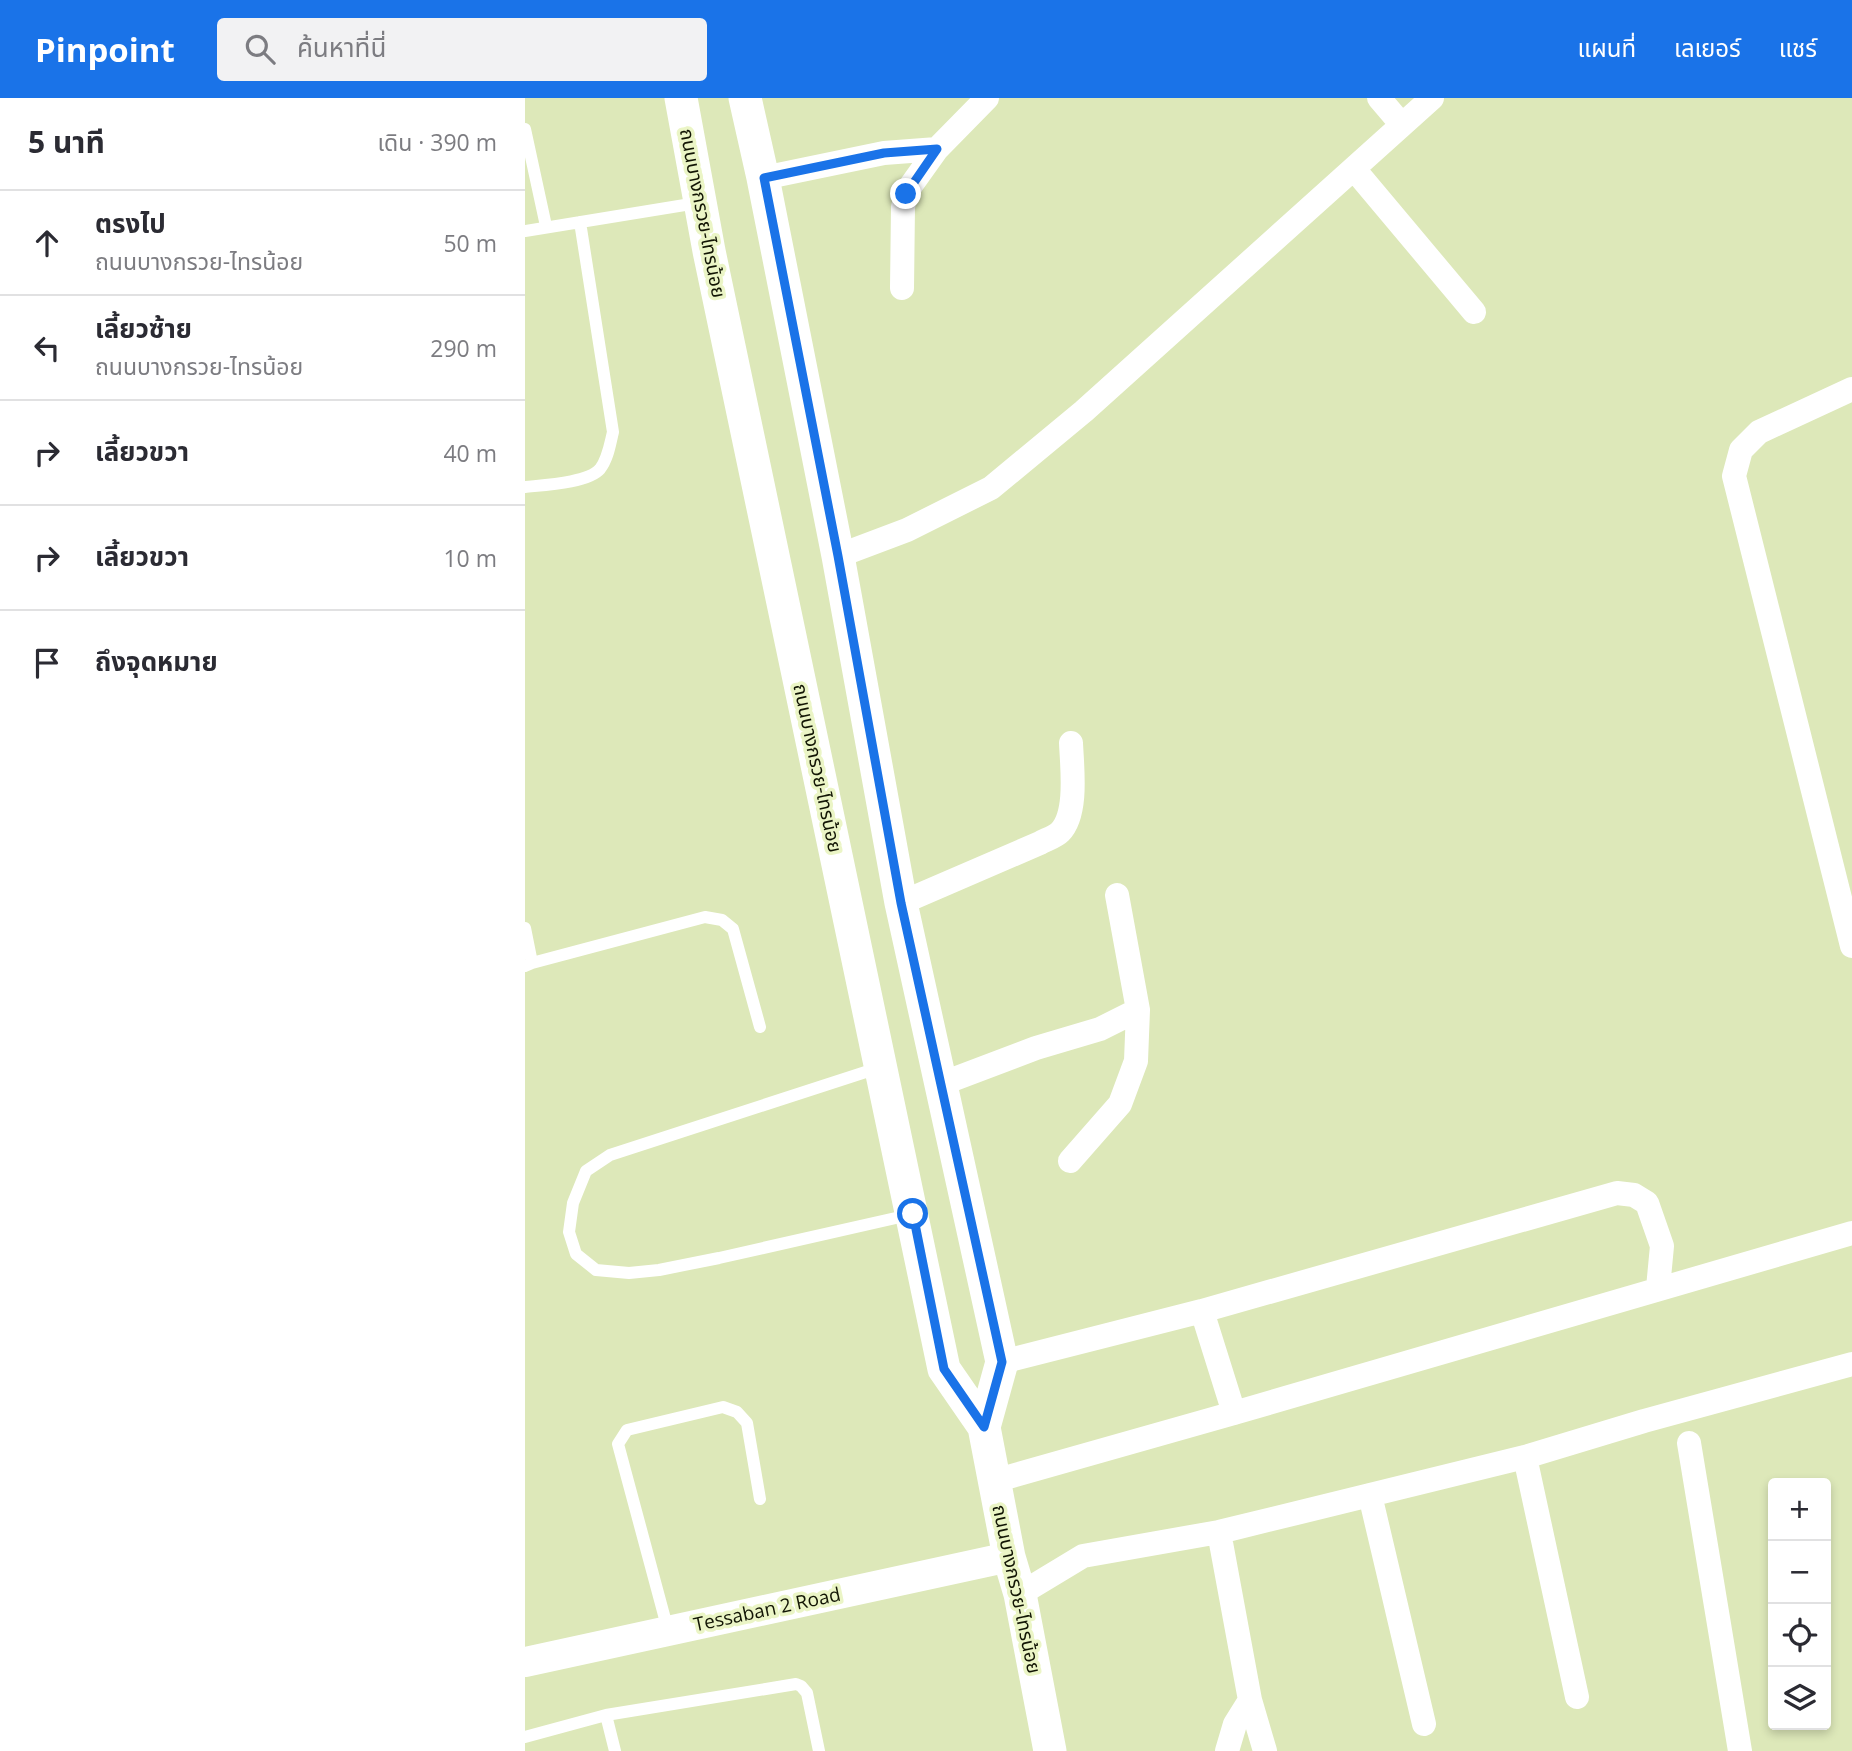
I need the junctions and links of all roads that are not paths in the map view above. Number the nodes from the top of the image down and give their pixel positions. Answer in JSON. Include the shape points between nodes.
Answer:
{"nodes":[{"id":1,"x":681,"y":98,"type":"edge"},
{"id":2,"x":745,"y":98,"type":"edge"},
{"id":3,"x":987,"y":98,"type":"edge"},
{"id":4,"x":1380,"y":98,"type":"edge"},
{"id":5,"x":1432,"y":98,"type":"edge"},
{"id":6,"x":1402,"y":125,"type":"junction"},
{"id":7,"x":525,"y":129,"type":"edge"},
{"id":8,"x":937,"y":149,"type":"junction"},
{"id":9,"x":1354,"y":169,"type":"junction"},
{"id":10,"x":764,"y":178,"type":"junction"},
{"id":11,"x":701,"y":202,"type":"junction"},
{"id":12,"x":580,"y":222,"type":"junction"},
{"id":13,"x":546,"y":226,"type":"junction"},
{"id":14,"x":525,"y":231,"type":"edge"},
{"id":15,"x":902,"y":288,"type":"dead end"},
{"id":16,"x":1474,"y":312,"type":"dead end"},
{"id":17,"x":1852,"y":389,"type":"edge"},
{"id":18,"x":525,"y":487,"type":"edge"},
{"id":19,"x":838,"y":556,"type":"junction"},
{"id":20,"x":1071,"y":743,"type":"dead end"},
{"id":21,"x":1117,"y":895,"type":"dead end"},
{"id":22,"x":901,"y":903,"type":"junction"},
{"id":23,"x":525,"y":928,"type":"edge"},
{"id":24,"x":1852,"y":946,"type":"edge"},
{"id":25,"x":529,"y":964,"type":"edge"},
{"id":26,"x":1138,"y":1010,"type":"junction"},
{"id":27,"x":760,"y":1027,"type":"dead end"},
{"id":28,"x":881,"y":1067,"type":"junction"},
{"id":29,"x":941,"y":1084,"type":"junction"},
{"id":30,"x":1070,"y":1161,"type":"dead end"},
{"id":31,"x":913,"y":1214,"type":"junction"},
{"id":32,"x":1852,"y":1233,"type":"edge"},
{"id":33,"x":1658,"y":1288,"type":"junction"},
{"id":34,"x":1202,"y":1311,"type":"junction"},
{"id":35,"x":1002,"y":1362,"type":"junction"},
{"id":36,"x":1852,"y":1364,"type":"edge"},
{"id":37,"x":1234,"y":1413,"type":"junction"},
{"id":38,"x":984,"y":1427,"type":"junction"},
{"id":39,"x":1689,"y":1443,"type":"dead end"},
{"id":40,"x":1525,"y":1457,"type":"junction"},
{"id":41,"x":994,"y":1481,"type":"junction"},
{"id":42,"x":1370,"y":1495,"type":"junction"},
{"id":43,"x":760,"y":1499,"type":"dead end"},
{"id":44,"x":1219,"y":1532,"type":"junction"},
{"id":45,"x":1009,"y":1558,"type":"junction"},
{"id":46,"x":1020,"y":1594,"type":"junction"},
{"id":47,"x":668,"y":1631,"type":"junction"},
{"id":48,"x":525,"y":1662,"type":"edge"},
{"id":49,"x":1577,"y":1697,"type":"dead end"},
{"id":50,"x":1250,"y":1700,"type":"junction"},
{"id":51,"x":606,"y":1715,"type":"junction"},
{"id":52,"x":1424,"y":1724,"type":"dead end"},
{"id":53,"x":526,"y":1737,"type":"edge"},
{"id":54,"x":530,"y":1751,"type":"edge"},
{"id":55,"x":615,"y":1751,"type":"edge"},
{"id":56,"x":819,"y":1751,"type":"edge"},
{"id":57,"x":1050,"y":1751,"type":"edge"},
{"id":58,"x":1227,"y":1751,"type":"edge"},
{"id":59,"x":1265,"y":1751,"type":"edge"},
{"id":60,"x":1740,"y":1751,"type":"edge"}],
"edges":[{"from":1,"to":11,"type":"main road","name":"ถนนบางกรวย-ไทรน้อย"},
{"from":2,"to":10,"type":"main road","name":"ถนนบางกรวย-ไทรน้อย"},
{"from":3,"to":8,"type":"street"},
{"from":4,"to":6,"type":"street"},
{"from":5,"to":6,"type":"street"},
{"from":6,"to":9,"type":"street"},
{"from":7,"to":13,"type":"lane"},
{"from":8,"to":10,"type":"street","via":[[884,153]]},
{"from":8,"to":15,"type":"street","via":[[906,194]]},
{"from":9,"to":16,"type":"street"},
{"from":9,"to":19,"type":"street","via":[[1084,411],[991,488],[907,530]]},
{"from":10,"to":19,"type":"main road","name":"ถนนบางกรวย-ไทรน้อย"},
{"from":11,"to":12,"type":"lane"},
{"from":11,"to":28,"type":"main road","name":"ถนนบางกรวย-ไทรน้อย"},
{"from":12,"to":13,"type":"lane"},
{"from":12,"to":18,"type":"lane","via":[[613,432],[599,471],[582,479]]},
{"from":13,"to":14,"type":"lane"},
{"from":17,"to":24,"type":"street","via":[[1759,432],[1741,450],[1734,476]]},
{"from":19,"to":22,"type":"main road","name":"ถนนบางกรวย-ไทรน้อย"},
{"from":20,"to":22,"type":"street","via":[[1073,797],[1060,833]]},
{"from":21,"to":26,"type":"street"},
{"from":22,"to":29,"type":"main road","name":"ถนนบางกรวย-ไทรน้อย"},
{"from":23,"to":25,"type":"lane"},
{"from":25,"to":27,"type":"lane","via":[[705,917],[722,920],[733,929]]},
{"from":26,"to":29,"type":"street","via":[[1100,1029]]},
{"from":26,"to":30,"type":"street","via":[[1136,1061],[1120,1104]]},
{"from":28,"to":31,"type":"main road","name":"ถนนบางกรวย-ไทรน้อย"},
{"from":28,"to":31,"type":"lane","via":[[610,1155],[586,1171],[573,1203],[569,1232],[576,1254],[596,1270],[629,1273],[719,1258]]},
{"from":29,"to":35,"type":"main road","name":"ถนนบางกรวย-ไทรน้อย"},
{"from":31,"to":38,"type":"main road","name":"ถนนบางกรวย-ไทรน้อย","via":[[944,1369]]},
{"from":32,"to":33,"type":"street"},
{"from":33,"to":34,"type":"street","via":[[1662,1246],[1647,1203],[1634,1195],[1618,1194]]},
{"from":33,"to":37,"type":"street"},
{"from":34,"to":35,"type":"street"},
{"from":34,"to":37,"type":"street"},
{"from":35,"to":38,"type":"main road","name":"ถนนบางกรวย-ไทรน้อย"},
{"from":36,"to":40,"type":"street"},
{"from":37,"to":41,"type":"street"},
{"from":38,"to":41,"type":"main road","name":"ถนนบางกรวย-ไทรน้อย"},
{"from":39,"to":60,"type":"street"},
{"from":40,"to":42,"type":"street"},
{"from":40,"to":49,"type":"street"},
{"from":41,"to":45,"type":"main road","name":"ถนนบางกรวย-ไทรน้อย"},
{"from":42,"to":44,"type":"street"},
{"from":42,"to":52,"type":"street"},
{"from":43,"to":47,"type":"lane","via":[[747,1423],[737,1412],[723,1407],[628,1430],[618,1444]]},
{"from":44,"to":46,"type":"street","via":[[1083,1556]]},
{"from":44,"to":50,"type":"street"},
{"from":45,"to":46,"type":"main road","name":"ถนนบางกรวย-ไทรน้อย"},
{"from":45,"to":47,"type":"street","name":"Tessaban 2 Road"},
{"from":46,"to":57,"type":"main road","name":"ถนนบางกรวย-ไทรน้อย"},
{"from":47,"to":48,"type":"street","name":"Tessaban 2 Road"},
{"from":50,"to":58,"type":"street","via":[[1235,1724]]},
{"from":50,"to":59,"type":"street"},
{"from":51,"to":53,"type":"lane"},
{"from":51,"to":55,"type":"lane"},
{"from":51,"to":56,"type":"lane","via":[[796,1684],[807,1693]]},
{"from":53,"to":54,"type":"lane"}]}
